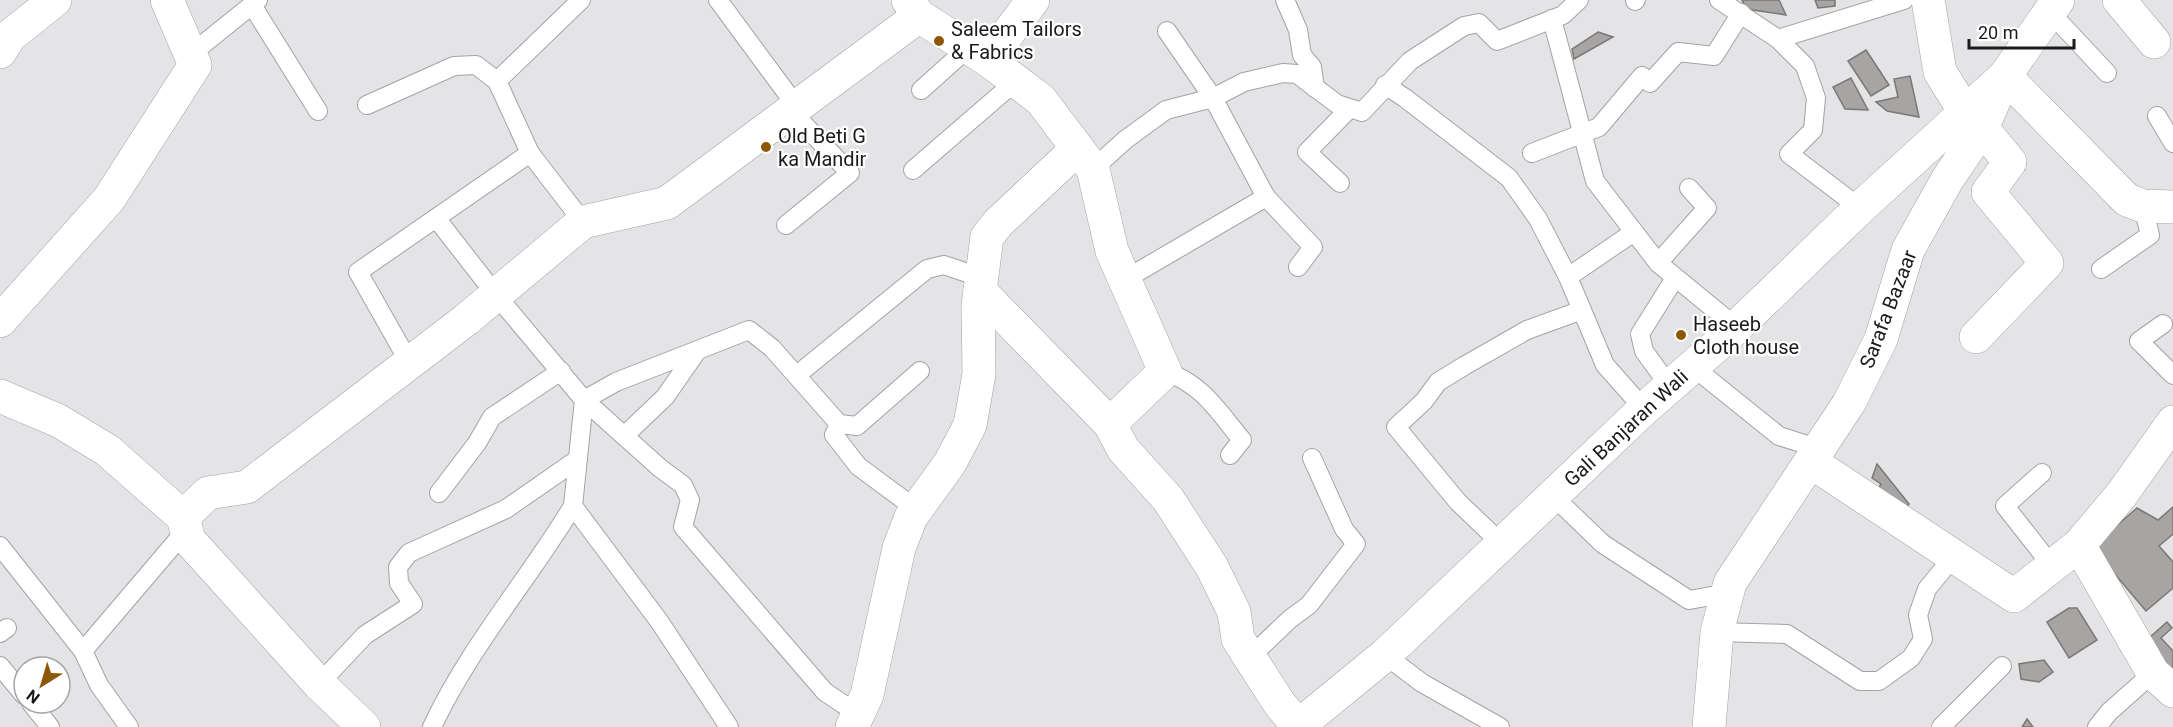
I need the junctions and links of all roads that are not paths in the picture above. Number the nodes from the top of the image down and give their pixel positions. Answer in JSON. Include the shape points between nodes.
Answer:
{"nodes":[{"id":1,"x":55,"y":0,"type":"edge"},
{"id":2,"x":167,"y":0,"type":"edge"},
{"id":3,"x":718,"y":0,"type":"edge"},
{"id":4,"x":1033,"y":0,"type":"edge"},
{"id":5,"x":1285,"y":0,"type":"edge"},
{"id":6,"x":1719,"y":0,"type":"edge"},
{"id":7,"x":1904,"y":0,"type":"edge"},
{"id":8,"x":1928,"y":0,"type":"edge"},
{"id":9,"x":2119,"y":0,"type":"edge"},
{"id":10,"x":1577,"y":1,"type":"edge"},
{"id":11,"x":255,"y":2,"type":"edge"},
{"id":12,"x":568,"y":4,"type":"edge"},
{"id":13,"x":2053,"y":5,"type":"edge"},
{"id":14,"x":913,"y":8,"type":"edge"},
{"id":15,"x":1741,"y":14,"type":"junction"},
{"id":16,"x":1552,"y":20,"type":"junction"},
{"id":17,"x":1167,"y":31,"type":"dead end"},
{"id":18,"x":4,"y":37,"type":"edge"},
{"id":19,"x":1778,"y":39,"type":"junction"},
{"id":20,"x":2154,"y":42,"type":"dead end"},
{"id":21,"x":190,"y":54,"type":"junction"},
{"id":22,"x":978,"y":54,"type":"junction"},
{"id":23,"x":2107,"y":73,"type":"dead end"},
{"id":24,"x":2005,"y":76,"type":"junction"},
{"id":25,"x":497,"y":81,"type":"junction"},
{"id":26,"x":1016,"y":81,"type":"junction"},
{"id":27,"x":1385,"y":86,"type":"junction"},
{"id":28,"x":1316,"y":88,"type":"junction"},
{"id":29,"x":921,"y":90,"type":"dead end"},
{"id":30,"x":1213,"y":98,"type":"junction"},
{"id":31,"x":367,"y":105,"type":"dead end"},
{"id":32,"x":794,"y":109,"type":"junction"},
{"id":33,"x":1349,"y":109,"type":"junction"},
{"id":34,"x":318,"y":111,"type":"dead end"},
{"id":35,"x":2157,"y":116,"type":"dead end"},
{"id":36,"x":1974,"y":120,"type":"junction"},
{"id":37,"x":1582,"y":134,"type":"junction"},
{"id":38,"x":2173,"y":143,"type":"edge"},
{"id":39,"x":531,"y":153,"type":"junction"},
{"id":40,"x":1532,"y":153,"type":"dead end"},
{"id":41,"x":1085,"y":159,"type":"junction"},
{"id":42,"x":913,"y":170,"type":"dead end"},
{"id":43,"x":1340,"y":183,"type":"dead end"},
{"id":44,"x":1689,"y":188,"type":"dead end"},
{"id":45,"x":1266,"y":196,"type":"junction"},
{"id":46,"x":2158,"y":207,"type":"edge"},
{"id":47,"x":1860,"y":208,"type":"junction"},
{"id":48,"x":436,"y":218,"type":"junction"},
{"id":49,"x":583,"y":222,"type":"junction"},
{"id":50,"x":786,"y":225,"type":"dead end"},
{"id":51,"x":1634,"y":232,"type":"junction"},
{"id":52,"x":1658,"y":263,"type":"junction"},
{"id":53,"x":1298,"y":267,"type":"dead end"},
{"id":54,"x":2101,"y":269,"type":"dead end"},
{"id":55,"x":1568,"y":277,"type":"junction"},
{"id":56,"x":1675,"y":278,"type":"junction"},
{"id":57,"x":1125,"y":280,"type":"junction"},
{"id":58,"x":981,"y":285,"type":"junction"},
{"id":59,"x":496,"y":295,"type":"junction"},
{"id":60,"x":1582,"y":310,"type":"junction"},
{"id":61,"x":0,"y":321,"type":"edge"},
{"id":62,"x":2163,"y":324,"type":"dead end"},
{"id":63,"x":1736,"y":327,"type":"junction"},
{"id":64,"x":1976,"y":337,"type":"dead end"},
{"id":65,"x":697,"y":351,"type":"junction"},
{"id":66,"x":410,"y":362,"type":"junction"},
{"id":67,"x":561,"y":371,"type":"junction"},
{"id":68,"x":920,"y":371,"type":"dead end"},
{"id":69,"x":1165,"y":371,"type":"junction"},
{"id":70,"x":796,"y":375,"type":"junction"},
{"id":71,"x":2173,"y":375,"type":"edge"},
{"id":72,"x":1681,"y":376,"type":"junction"},
{"id":73,"x":0,"y":396,"type":"edge"},
{"id":74,"x":584,"y":400,"type":"junction"},
{"id":75,"x":1644,"y":409,"type":"junction"},
{"id":76,"x":2173,"y":422,"type":"edge"},
{"id":77,"x":839,"y":424,"type":"junction"},
{"id":78,"x":1110,"y":424,"type":"junction"},
{"id":79,"x":624,"y":436,"type":"junction"},
{"id":80,"x":1230,"y":455,"type":"dead end"},
{"id":81,"x":1816,"y":456,"type":"junction"},
{"id":82,"x":1312,"y":458,"type":"dead end"},
{"id":83,"x":578,"y":459,"type":"junction"},
{"id":84,"x":2042,"y":472,"type":"dead end"},
{"id":85,"x":439,"y":493,"type":"dead end"},
{"id":86,"x":1553,"y":496,"type":"junction"},
{"id":87,"x":573,"y":506,"type":"junction"},
{"id":88,"x":916,"y":509,"type":"junction"},
{"id":89,"x":184,"y":523,"type":"junction"},
{"id":90,"x":1502,"y":544,"type":"junction"},
{"id":91,"x":2079,"y":545,"type":"junction"},
{"id":92,"x":0,"y":546,"type":"edge"},
{"id":93,"x":1954,"y":556,"type":"junction"},
{"id":94,"x":2052,"y":566,"type":"junction"},
{"id":95,"x":1728,"y":593,"type":"junction"},
{"id":96,"x":1717,"y":632,"type":"junction"},
{"id":97,"x":83,"y":651,"type":"junction"},
{"id":98,"x":1385,"y":655,"type":"junction"},
{"id":99,"x":1250,"y":657,"type":"junction"},
{"id":100,"x":0,"y":666,"type":"edge"},
{"id":101,"x":2002,"y":666,"type":"dead end"},
{"id":102,"x":12,"y":680,"type":"edge"},
{"id":103,"x":2163,"y":682,"type":"edge"},
{"id":104,"x":319,"y":684,"type":"junction"},
{"id":105,"x":40,"y":715,"type":"edge"},
{"id":106,"x":855,"y":721,"type":"edge"},
{"id":107,"x":50,"y":727,"type":"edge"},
{"id":108,"x":129,"y":727,"type":"edge"},
{"id":109,"x":364,"y":727,"type":"edge"},
{"id":110,"x":432,"y":727,"type":"edge"},
{"id":111,"x":729,"y":727,"type":"edge"},
{"id":112,"x":1297,"y":727,"type":"edge"},
{"id":113,"x":1500,"y":727,"type":"edge"},
{"id":114,"x":1709,"y":727,"type":"edge"},
{"id":115,"x":1941,"y":727,"type":"edge"},
{"id":116,"x":2097,"y":727,"type":"edge"}],
"edges":[{"from":1,"to":18,"type":"street"},
{"from":2,"to":21,"type":"street"},
{"from":3,"to":32,"type":"lane"},
{"from":4,"to":22,"type":"street"},
{"from":5,"to":28,"type":"lane","via":[[1298,30],[1302,55],[1312,67]]},
{"from":6,"to":15,"type":"lane"},
{"from":7,"to":19,"type":"lane"},
{"from":8,"to":36,"type":"street","via":[[1940,72]]},
{"from":9,"to":20,"type":"street"},
{"from":10,"to":16,"type":"lane"},
{"from":11,"to":21,"type":"lane"},
{"from":11,"to":34,"type":"lane"},
{"from":12,"to":25,"type":"lane"},
{"from":13,"to":23,"type":"lane"},
{"from":13,"to":24,"type":"street","name":"Sarafa Bazaar"},
{"from":14,"to":22,"type":"street"},
{"from":14,"to":32,"type":"street"},
{"from":15,"to":19,"type":"lane"},
{"from":15,"to":37,"type":"lane","via":[[1714,56],[1678,52],[1650,83],[1642,76],[1599,127]]},
{"from":16,"to":27,"type":"lane","via":[[1497,40],[1479,23],[1464,26],[1410,61]]},
{"from":16,"to":37,"type":"lane"},
{"from":17,"to":30,"type":"lane"},
{"from":19,"to":47,"type":"lane","via":[[1805,66],[1816,98],[1813,130],[1789,154]]},
{"from":21,"to":61,"type":"street","via":[[195,65],[109,199]]},
{"from":22,"to":26,"type":"street"},
{"from":22,"to":29,"type":"lane"},
{"from":24,"to":36,"type":"street","name":"Sarafa Bazaar"},
{"from":24,"to":46,"type":"street","via":[[2127,200]]},
{"from":25,"to":31,"type":"lane","via":[[476,65],[454,66]]},
{"from":25,"to":39,"type":"lane"},
{"from":26,"to":41,"type":"street","via":[[1041,100]]},
{"from":26,"to":42,"type":"lane"},
{"from":27,"to":33,"type":"lane","via":[[1362,112]]},
{"from":27,"to":55,"type":"lane","via":[[1509,178],[1538,219]]},
{"from":28,"to":30,"type":"lane","via":[[1297,74],[1283,73],[1244,82]]},
{"from":28,"to":33,"type":"lane"},
{"from":30,"to":41,"type":"lane","via":[[1166,110],[1125,140]]},
{"from":30,"to":45,"type":"lane"},
{"from":32,"to":49,"type":"street","via":[[667,203]]},
{"from":32,"to":50,"type":"lane","via":[[850,173]]},
{"from":33,"to":43,"type":"lane","via":[[1307,152]]},
{"from":35,"to":38,"type":"lane"},
{"from":36,"to":47,"type":"street","name":"Gali Banjaran Wali"},
{"from":36,"to":64,"type":"street","via":[[2010,162],[1988,192],[2047,263]]},
{"from":36,"to":81,"type":"street","name":"Sarafa Bazaar","via":[[1947,180],[1908,250],[1881,339],[1849,404]]},
{"from":37,"to":40,"type":"lane"},
{"from":37,"to":51,"type":"lane","via":[[1595,181]]},
{"from":39,"to":48,"type":"lane"},
{"from":39,"to":49,"type":"lane"},
{"from":41,"to":57,"type":"street","via":[[1112,252]]},
{"from":41,"to":58,"type":"street","via":[[998,223],[987,237]]},
{"from":44,"to":52,"type":"lane","via":[[1707,208]]},
{"from":45,"to":53,"type":"lane","via":[[1313,247]]},
{"from":45,"to":57,"type":"lane"},
{"from":46,"to":54,"type":"lane","via":[[2150,235]]},
{"from":47,"to":63,"type":"street","name":"Gali Banjaran Wali"},
{"from":48,"to":59,"type":"lane"},
{"from":48,"to":66,"type":"lane","via":[[358,272]]},
{"from":49,"to":59,"type":"street"},
{"from":51,"to":52,"type":"lane"},
{"from":51,"to":55,"type":"lane"},
{"from":52,"to":56,"type":"lane"},
{"from":55,"to":60,"type":"lane"},
{"from":56,"to":63,"type":"lane"},
{"from":56,"to":72,"type":"lane","via":[[1640,334],[1644,351]]},
{"from":57,"to":69,"type":"street"},
{"from":58,"to":70,"type":"lane","via":[[944,265],[927,269]]},
{"from":58,"to":78,"type":"street"},
{"from":58,"to":88,"type":"street","via":[[979,374],[970,425],[950,463]]},
{"from":59,"to":66,"type":"street"},
{"from":59,"to":67,"type":"lane"},
{"from":60,"to":75,"type":"lane","via":[[1605,365]]},
{"from":60,"to":90,"type":"lane","via":[[1527,330],[1455,371],[1438,382],[1396,427],[1458,501]]},
{"from":62,"to":71,"type":"lane","via":[[2139,341]]},
{"from":63,"to":72,"type":"street","name":"Gali Banjaran Wali"},
{"from":65,"to":70,"type":"lane","via":[[749,330]]},
{"from":65,"to":74,"type":"lane","via":[[616,382]]},
{"from":65,"to":79,"type":"lane","via":[[665,397]]},
{"from":66,"to":89,"type":"street","via":[[247,487],[208,493]]},
{"from":67,"to":74,"type":"lane"},
{"from":67,"to":85,"type":"lane","via":[[492,417]]},
{"from":68,"to":77,"type":"lane","via":[[857,426]]},
{"from":69,"to":78,"type":"street"},
{"from":69,"to":80,"type":"lane","via":[[1203,391],[1242,440]]},
{"from":70,"to":77,"type":"lane"},
{"from":72,"to":75,"type":"street","name":"Gali Banjaran Wali"},
{"from":72,"to":81,"type":"lane"},
{"from":73,"to":89,"type":"street","via":[[59,422],[107,450]]},
{"from":74,"to":79,"type":"lane"},
{"from":74,"to":83,"type":"lane"},
{"from":75,"to":86,"type":"street","name":"Gali Banjaran Wali"},
{"from":76,"to":91,"type":"street","via":[[2122,494]]},
{"from":77,"to":88,"type":"lane","via":[[834,435],[858,466]]},
{"from":78,"to":99,"type":"street","via":[[1123,449],[1168,499],[1212,567],[1234,612],[1238,639]]},
{"from":79,"to":106,"type":"lane","via":[[683,484],[690,500],[682,527],[825,692]]},
{"from":81,"to":93,"type":"street"},
{"from":81,"to":95,"type":"street","name":"Sarafa Bazaar","via":[[1730,584]]},
{"from":82,"to":99,"type":"lane","via":[[1344,529],[1356,544],[1310,605]]},
{"from":83,"to":87,"type":"lane"},
{"from":83,"to":104,"type":"lane","via":[[506,509],[409,554],[398,567],[399,583],[413,604],[365,635]]},
{"from":84,"to":94,"type":"lane","via":[[2005,506]]},
{"from":86,"to":90,"type":"street","name":"Gali Banjaran Wali"},
{"from":86,"to":95,"type":"lane","via":[[1603,544],[1689,600]]},
{"from":87,"to":110,"type":"lane","via":[[451,688]]},
{"from":87,"to":111,"type":"lane","via":[[658,621]]},
{"from":88,"to":106,"type":"street","via":[[899,548],[867,695]]},
{"from":89,"to":97,"type":"lane"},
{"from":89,"to":104,"type":"street","via":[[189,540]]},
{"from":90,"to":98,"type":"street","name":"Gali Banjaran Wali"},
{"from":91,"to":94,"type":"street"},
{"from":91,"to":103,"type":"street"},
{"from":92,"to":97,"type":"lane"},
{"from":93,"to":94,"type":"street","via":[[2014,596]]},
{"from":93,"to":96,"type":"lane","via":[[1927,590],[1918,615],[1923,639],[1911,658],[1879,681],[1860,681],[1787,634]]},
{"from":95,"to":96,"type":"street","name":"Sarafa Bazaar"},
{"from":96,"to":114,"type":"street","name":"Sarafa Bazaar"},
{"from":97,"to":108,"type":"lane","via":[[99,685]]},
{"from":98,"to":112,"type":"street","name":"Gali Banjaran Wali"},
{"from":98,"to":113,"type":"lane","via":[[1422,683]]},
{"from":99,"to":112,"type":"street"},
{"from":100,"to":102,"type":"lane"},
{"from":101,"to":115,"type":"lane"},
{"from":103,"to":116,"type":"lane","via":[[2109,712]]},
{"from":104,"to":109,"type":"street"},
{"from":105,"to":107,"type":"lane"}]}
